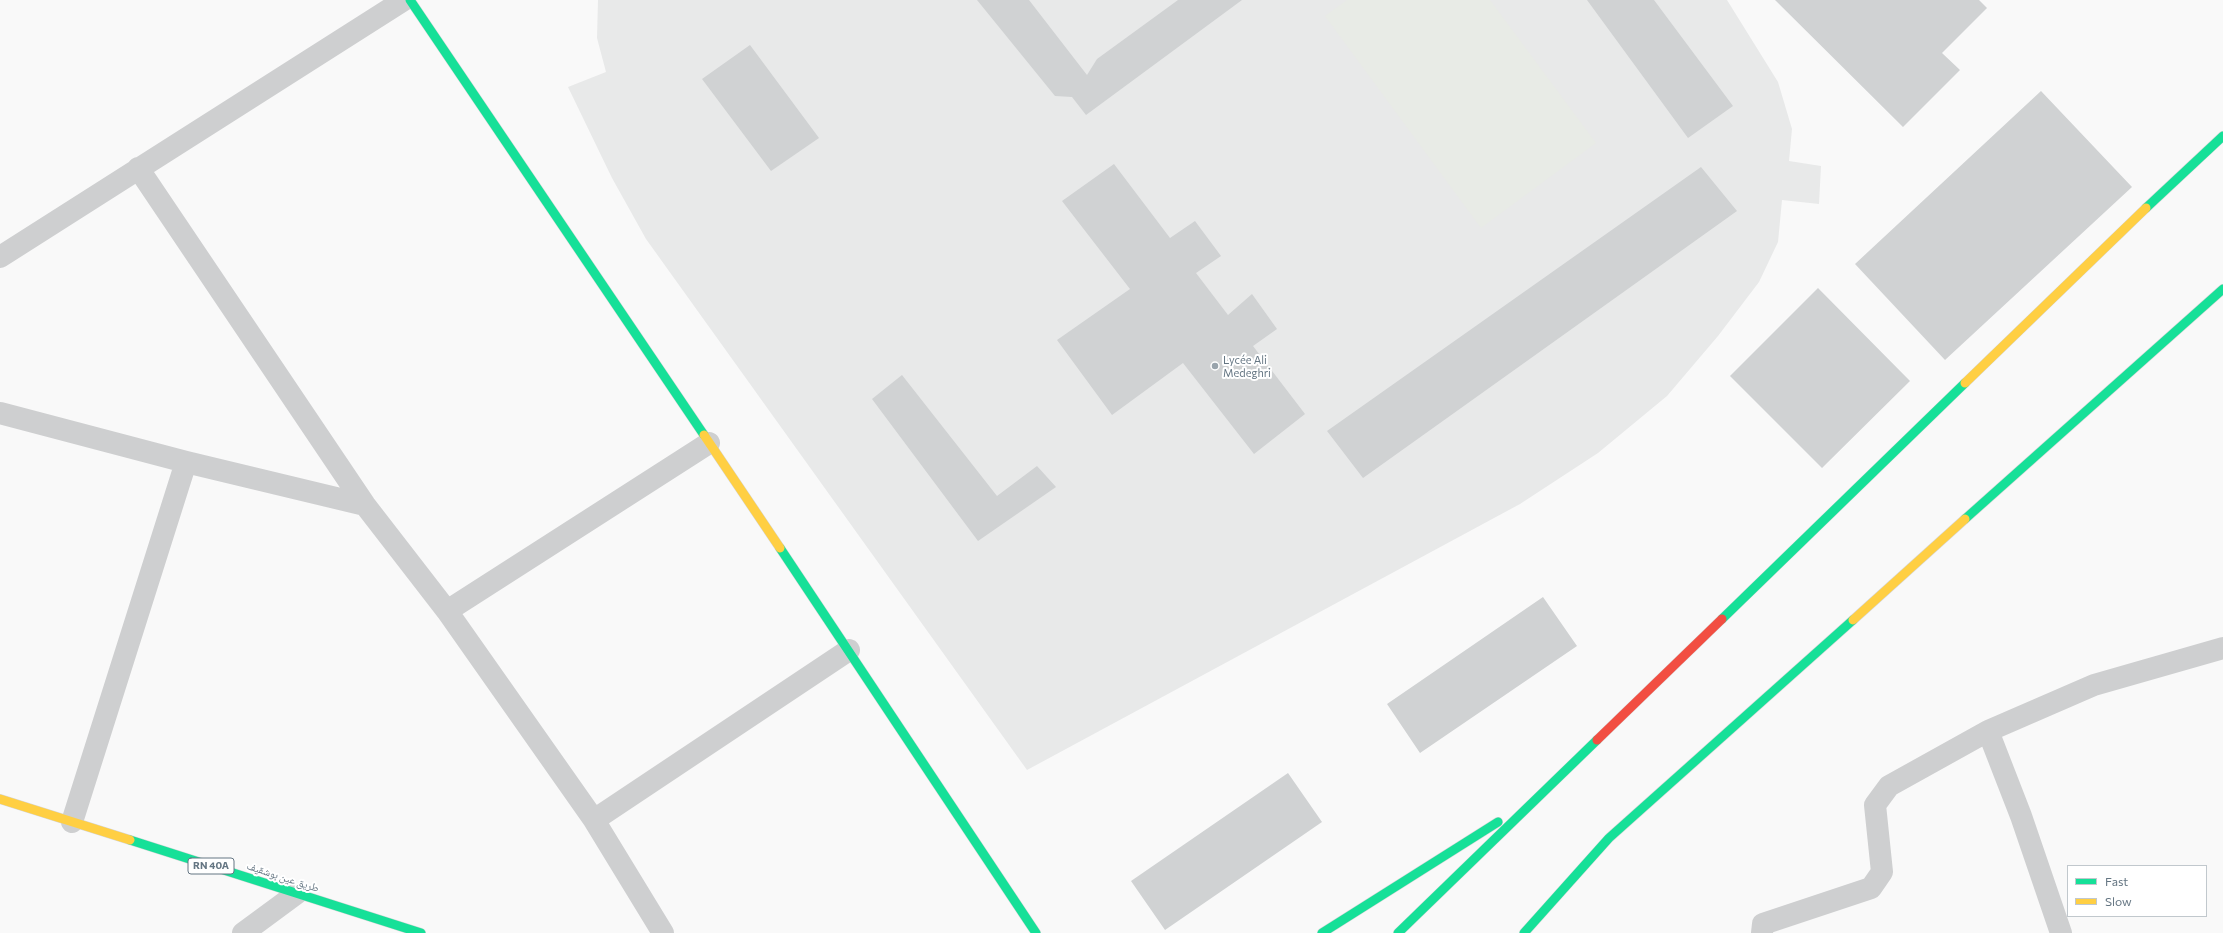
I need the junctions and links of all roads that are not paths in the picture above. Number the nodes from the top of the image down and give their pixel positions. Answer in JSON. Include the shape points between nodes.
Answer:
{"nodes":[{"id":1,"x":404,"y":0,"type":"edge"},
{"id":2,"x":410,"y":0,"type":"edge"},
{"id":3,"x":2223,"y":136,"type":"edge"},
{"id":4,"x":138,"y":168,"type":"junction"},
{"id":5,"x":0,"y":257,"type":"edge"},
{"id":6,"x":2223,"y":289,"type":"edge"},
{"id":7,"x":0,"y":413,"type":"edge"},
{"id":8,"x":709,"y":443,"type":"junction"},
{"id":9,"x":186,"y":462,"type":"junction"},
{"id":10,"x":365,"y":505,"type":"junction"},
{"id":11,"x":447,"y":611,"type":"junction"},
{"id":12,"x":2223,"y":648,"type":"edge"},
{"id":13,"x":849,"y":650,"type":"junction"},
{"id":14,"x":1988,"y":732,"type":"junction"},
{"id":15,"x":1538,"y":797,"type":"junction"},
{"id":16,"x":0,"y":799,"type":"edge"},
{"id":17,"x":594,"y":820,"type":"junction"},
{"id":18,"x":72,"y":822,"type":"junction"},
{"id":19,"x":296,"y":894,"type":"junction"},
{"id":20,"x":243,"y":933,"type":"edge"},
{"id":21,"x":421,"y":933,"type":"edge"},
{"id":22,"x":663,"y":933,"type":"edge"},
{"id":23,"x":1036,"y":933,"type":"edge"},
{"id":24,"x":1322,"y":933,"type":"edge"},
{"id":25,"x":1398,"y":933,"type":"edge"},
{"id":26,"x":1524,"y":933,"type":"edge"},
{"id":27,"x":1762,"y":933,"type":"edge"},
{"id":28,"x":2061,"y":933,"type":"edge"}],
"edges":[{"from":1,"to":4,"type":"street"},
{"from":2,"to":8,"type":"street"},
{"from":3,"to":15,"type":"street","via":[[2152,201]]},
{"from":4,"to":5,"type":"street"},
{"from":4,"to":10,"type":"street"},
{"from":6,"to":26,"type":"street","via":[[1609,838]]},
{"from":7,"to":9,"type":"street"},
{"from":8,"to":11,"type":"street"},
{"from":8,"to":13,"type":"street"},
{"from":9,"to":10,"type":"street"},
{"from":9,"to":18,"type":"street"},
{"from":10,"to":11,"type":"street"},
{"from":11,"to":17,"type":"street"},
{"from":12,"to":14,"type":"street","via":[[2094,685]]},
{"from":13,"to":17,"type":"street"},
{"from":13,"to":23,"type":"street"},
{"from":14,"to":27,"type":"street","via":[[1889,786],[1875,805],[1882,872],[1870,888],[1763,924]]},
{"from":14,"to":28,"type":"street","via":[[2021,816]]},
{"from":15,"to":24,"type":"street"},
{"from":15,"to":25,"type":"street"},
{"from":16,"to":18,"type":"street","name":"طريق عين بوشقيف","number":"RN 40A"},
{"from":17,"to":22,"type":"street"},
{"from":18,"to":19,"type":"street","name":"طريق عين بوشقيف","number":"RN 40A"},
{"from":19,"to":20,"type":"street"},
{"from":19,"to":21,"type":"street","name":"طريق عين بوشقيف","number":"RN 40A"}]}
